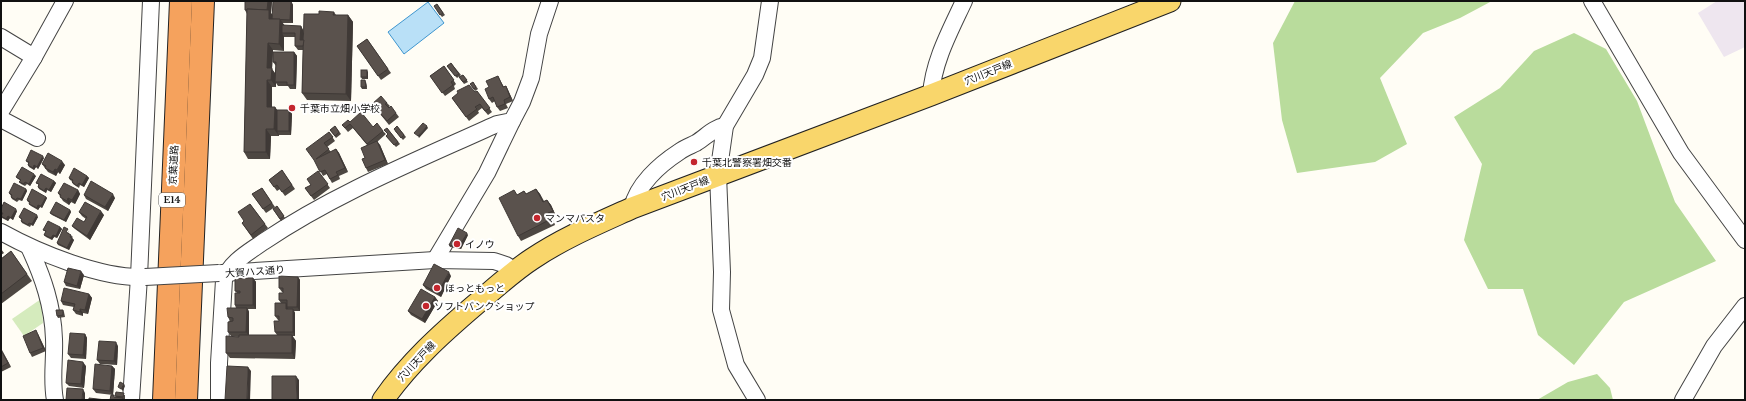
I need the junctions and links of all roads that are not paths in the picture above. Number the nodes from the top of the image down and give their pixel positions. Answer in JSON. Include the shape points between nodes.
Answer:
{"nodes":[{"id":1,"x":65,"y":1,"type":"edge"},
{"id":2,"x":151,"y":1,"type":"edge"},
{"id":3,"x":181,"y":1,"type":"edge"},
{"id":4,"x":203,"y":1,"type":"edge"},
{"id":5,"x":550,"y":1,"type":"edge"},
{"id":6,"x":770,"y":1,"type":"edge"},
{"id":7,"x":964,"y":1,"type":"edge"},
{"id":8,"x":1170,"y":1,"type":"edge"},
{"id":9,"x":1592,"y":1,"type":"edge"},
{"id":10,"x":1,"y":37,"type":"edge"},
{"id":11,"x":34,"y":57,"type":"junction"},
{"id":12,"x":931,"y":95,"type":"junction"},
{"id":13,"x":1,"y":111,"type":"edge"},
{"id":14,"x":1,"y":119,"type":"edge"},
{"id":15,"x":512,"y":121,"type":"junction"},
{"id":16,"x":725,"y":126,"type":"junction"},
{"id":17,"x":37,"y":138,"type":"dead end"},
{"id":18,"x":718,"y":176,"type":"junction"},
{"id":19,"x":632,"y":208,"type":"junction"},
{"id":20,"x":1,"y":232,"type":"edge"},
{"id":21,"x":1745,"y":240,"type":"edge"},
{"id":22,"x":30,"y":247,"type":"junction"},
{"id":23,"x":435,"y":260,"type":"junction"},
{"id":24,"x":516,"y":271,"type":"junction"},
{"id":25,"x":223,"y":273,"type":"junction"},
{"id":26,"x":142,"y":277,"type":"junction"},
{"id":27,"x":1745,"y":306,"type":"edge"},
{"id":28,"x":55,"y":400,"type":"edge"},
{"id":29,"x":131,"y":400,"type":"edge"},
{"id":30,"x":164,"y":400,"type":"edge"},
{"id":31,"x":186,"y":400,"type":"edge"},
{"id":32,"x":219,"y":400,"type":"edge"},
{"id":33,"x":383,"y":400,"type":"edge"},
{"id":34,"x":757,"y":400,"type":"edge"},
{"id":35,"x":1683,"y":400,"type":"edge"}],
"edges":[{"from":1,"to":11,"type":"street"},
{"from":2,"to":26,"type":"street"},
{"from":3,"to":30,"type":"highway","name":"京葉道路","number":"E14"},
{"from":4,"to":31,"type":"highway","number":"E14"},
{"from":5,"to":15,"type":"street","via":[[539,34],[531,78]]},
{"from":6,"to":16,"type":"street","via":[[762,58]]},
{"from":7,"to":12,"type":"street","via":[[944,42],[932,81]]},
{"from":8,"to":12,"type":"main road","name":"穴川天戸線"},
{"from":9,"to":21,"type":"street","via":[[1681,153]]},
{"from":10,"to":11,"type":"street"},
{"from":11,"to":13,"type":"street"},
{"from":12,"to":18,"type":"main road","name":"穴川天戸線"},
{"from":14,"to":17,"type":"street"},
{"from":15,"to":23,"type":"street","via":[[487,173]]},
{"from":15,"to":25,"type":"street","via":[[497,124],[343,194],[284,228]]},
{"from":16,"to":18,"type":"street"},
{"from":16,"to":19,"type":"street","via":[[718,127],[679,152],[650,176],[634,198]]},
{"from":18,"to":19,"type":"main road","name":"穴川天戸線"},
{"from":18,"to":34,"type":"street","via":[[721,310],[736,365]]},
{"from":19,"to":24,"type":"main road","name":"穴川天戸線","via":[[553,247]]},
{"from":20,"to":22,"type":"street","name":"大賀ハス通り"},
{"from":22,"to":26,"type":"street","name":"大賀ハス通り","via":[[96,270],[119,276]]},
{"from":22,"to":28,"type":"street","via":[[48,293],[51,310]]},
{"from":23,"to":24,"type":"street","name":"大賀ハス通り","via":[[494,261]]},
{"from":23,"to":25,"type":"street","name":"大賀ハス通り"},
{"from":24,"to":33,"type":"main road","name":"穴川天戸線","via":[[417,357]]},
{"from":25,"to":26,"type":"street","name":"大賀ハス通り","bridge":true},
{"from":25,"to":32,"type":"street"},
{"from":26,"to":29,"type":"street"},
{"from":27,"to":35,"type":"street","via":[[1714,346]]}]}
